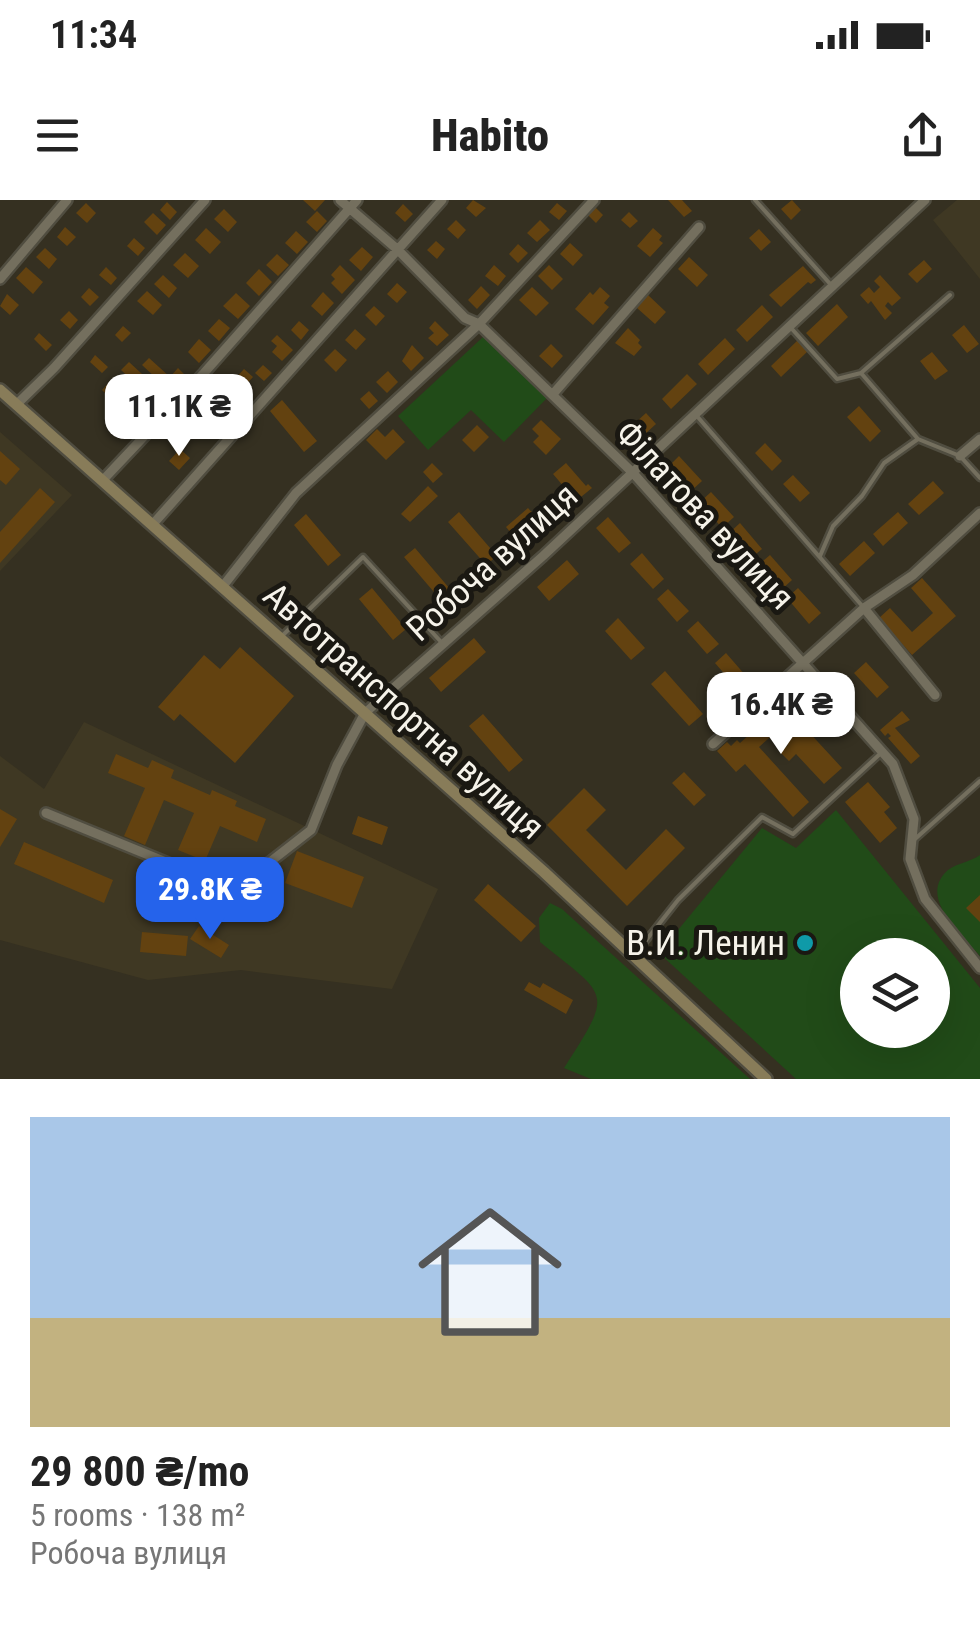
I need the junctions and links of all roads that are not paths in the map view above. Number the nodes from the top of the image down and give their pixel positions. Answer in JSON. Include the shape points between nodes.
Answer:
{"nodes":[{"id":1,"x":67,"y":200,"type":"edge"},
{"id":2,"x":205,"y":200,"type":"edge"},
{"id":3,"x":340,"y":200,"type":"edge"},
{"id":4,"x":442,"y":200,"type":"edge"},
{"id":5,"x":594,"y":200,"type":"edge"},
{"id":6,"x":755,"y":200,"type":"edge"},
{"id":7,"x":925,"y":200,"type":"edge"},
{"id":8,"x":353,"y":204,"type":"edge"},
{"id":9,"x":699,"y":227,"type":"dead end"},
{"id":10,"x":396,"y":249,"type":"junction"},
{"id":11,"x":0,"y":279,"type":"edge"},
{"id":12,"x":832,"y":286,"type":"junction"},
{"id":13,"x":950,"y":295,"type":"dead end"},
{"id":14,"x":479,"y":324,"type":"junction"},
{"id":15,"x":790,"y":326,"type":"junction"},
{"id":16,"x":861,"y":373,"type":"junction"},
{"id":17,"x":0,"y":390,"type":"edge"},
{"id":18,"x":553,"y":394,"type":"junction"},
{"id":19,"x":16,"y":404,"type":"junction"},
{"id":20,"x":696,"y":414,"type":"junction"},
{"id":21,"x":980,"y":438,"type":"edge"},
{"id":22,"x":918,"y":439,"type":"junction"},
{"id":23,"x":960,"y":456,"type":"junction"},
{"id":24,"x":633,"y":473,"type":"junction"},
{"id":25,"x":980,"y":478,"type":"edge"},
{"id":26,"x":103,"y":480,"type":"junction"},
{"id":27,"x":980,"y":513,"type":"edge"},
{"id":28,"x":153,"y":524,"type":"junction"},
{"id":29,"x":820,"y":556,"type":"junction"},
{"id":30,"x":223,"y":586,"type":"junction"},
{"id":31,"x":864,"y":608,"type":"junction"},
{"id":32,"x":281,"y":638,"type":"junction"},
{"id":33,"x":443,"y":644,"type":"junction"},
{"id":34,"x":804,"y":664,"type":"junction"},
{"id":35,"x":935,"y":695,"type":"dead end"},
{"id":36,"x":364,"y":713,"type":"junction"},
{"id":37,"x":713,"y":744,"type":"dead end"},
{"id":38,"x":882,"y":752,"type":"junction"},
{"id":39,"x":980,"y":781,"type":"edge"},
{"id":40,"x":46,"y":813,"type":"dead end"},
{"id":41,"x":912,"y":842,"type":"junction"},
{"id":42,"x":633,"y":956,"type":"junction"},
{"id":43,"x":980,"y":968,"type":"edge"},
{"id":44,"x":766,"y":1079,"type":"edge"}],
"edges":[{"from":1,"to":11,"type":"street"},
{"from":2,"to":19,"type":"street"},
{"from":3,"to":8,"type":"street","name":"Філатова вулиця"},
{"from":4,"to":10,"type":"street"},
{"from":5,"to":14,"type":"street"},
{"from":6,"to":12,"type":"lane"},
{"from":7,"to":12,"type":"street","name":"Робоча вулиця"},
{"from":8,"to":10,"type":"street","name":"Філатова вулиця"},
{"from":8,"to":26,"type":"street"},
{"from":9,"to":18,"type":"street"},
{"from":10,"to":14,"type":"street","name":"Філатова вулиця"},
{"from":10,"to":28,"type":"street"},
{"from":12,"to":15,"type":"street","name":"Робоча вулиця"},
{"from":13,"to":16,"type":"lane"},
{"from":14,"to":18,"type":"street","name":"Філатова вулиця"},
{"from":14,"to":30,"type":"street","via":[[296,493]]},
{"from":15,"to":16,"type":"lane","via":[[837,378]]},
{"from":15,"to":20,"type":"street","name":"Робоча вулиця"},
{"from":16,"to":22,"type":"lane"},
{"from":17,"to":19,"type":"main road","name":"Автотранспортна вулиця"},
{"from":18,"to":24,"type":"street","name":"Філатова вулиця"},
{"from":19,"to":26,"type":"main road","name":"Автотранспортна вулиця"},
{"from":20,"to":24,"type":"street","name":"Робоча вулиця"},
{"from":20,"to":29,"type":"lane"},
{"from":21,"to":23,"type":"street"},
{"from":22,"to":23,"type":"lane"},
{"from":22,"to":29,"type":"lane","via":[[884,463],[834,526]]},
{"from":23,"to":25,"type":"lane"},
{"from":24,"to":33,"type":"street","name":"Робоча вулиця"},
{"from":24,"to":34,"type":"street","name":"Філатова вулиця"},
{"from":26,"to":28,"type":"main road","name":"Автотранспортна вулиця"},
{"from":27,"to":31,"type":"street","via":[[913,575]]},
{"from":28,"to":30,"type":"main road","name":"Автотранспортна вулиця"},
{"from":29,"to":31,"type":"lane"},
{"from":30,"to":32,"type":"main road","name":"Автотранспортна вулиця"},
{"from":31,"to":34,"type":"street"},
{"from":31,"to":35,"type":"street"},
{"from":32,"to":33,"type":"lane","via":[[363,556]]},
{"from":32,"to":36,"type":"main road","name":"Автотранспортна вулиця"},
{"from":33,"to":36,"type":"street","name":"Робоча вулиця"},
{"from":34,"to":37,"type":"street"},
{"from":34,"to":38,"type":"street","name":"Філатова вулиця"},
{"from":36,"to":40,"type":"street","name":"Робоча вулиця","via":[[311,830],[234,890]]},
{"from":36,"to":42,"type":"main road","name":"Автотранспортна вулиця"},
{"from":38,"to":41,"type":"street","name":"Філатова вулиця","via":[[914,819]]},
{"from":38,"to":42,"type":"lane","via":[[794,834],[762,817],[678,900]]},
{"from":39,"to":41,"type":"lane"},
{"from":41,"to":43,"type":"street","name":"Філатова вулиця","via":[[910,860],[925,899]]},
{"from":42,"to":44,"type":"main road","name":"Автотранспортна вулиця"}]}
